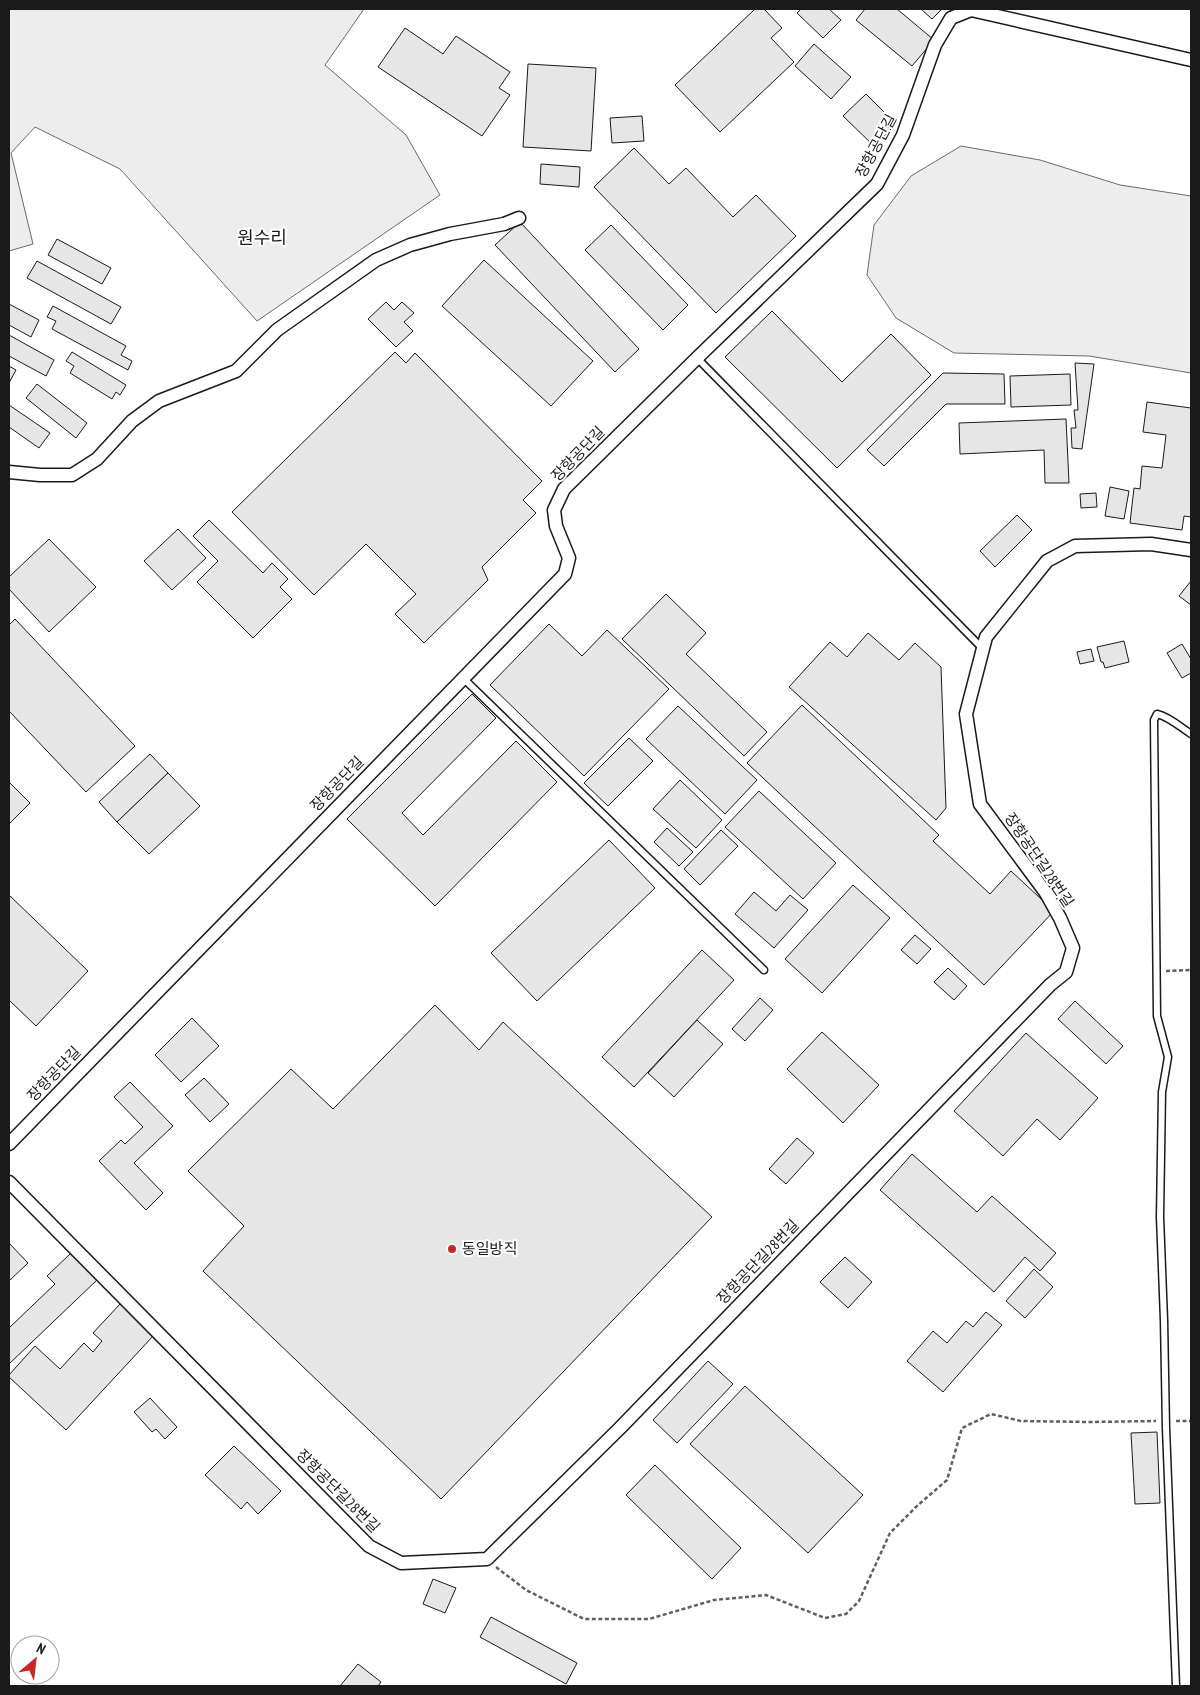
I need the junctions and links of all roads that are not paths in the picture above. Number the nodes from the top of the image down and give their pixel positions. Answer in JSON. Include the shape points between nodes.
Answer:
{"nodes":[{"id":1,"x":1191,"y":60,"type":"edge"},
{"id":2,"x":519,"y":218,"type":"dead end"},
{"id":3,"x":697,"y":358,"type":"junction"},
{"id":4,"x":9,"y":472,"type":"edge"},
{"id":5,"x":1191,"y":550,"type":"edge"},
{"id":6,"x":983,"y":649,"type":"junction"},
{"id":7,"x":463,"y":678,"type":"junction"},
{"id":8,"x":1191,"y":734,"type":"edge"},
{"id":9,"x":764,"y":970,"type":"dead end"},
{"id":10,"x":9,"y":1144,"type":"edge"},
{"id":11,"x":9,"y":1182,"type":"edge"},
{"id":12,"x":1176,"y":1686,"type":"edge"}],
"edges":[{"from":1,"to":3,"type":"street","name":"장항공단길","via":[[971,10],[950,18],[935,45],[903,135],[877,184]]},
{"from":2,"to":4,"type":"street","via":[[410,245],[376,260],[277,330],[236,372],[159,401],[132,421],[97,459],[72,475]]},
{"from":3,"to":6,"type":"lane"},
{"from":3,"to":7,"type":"street","name":"장항공단길","via":[[564,489],[554,510],[556,526],[569,558],[564,574]]},
{"from":5,"to":6,"type":"street","name":"장항공단길28번길","via":[[1151,544],[1075,546],[1047,561],[986,637]]},
{"from":6,"to":11,"type":"street","name":"장항공단길28번길","via":[[966,714],[980,804],[1046,893],[1060,918],[1073,948],[1066,972],[487,1560],[402,1563],[369,1546]]},
{"from":7,"to":9,"type":"lane"},
{"from":7,"to":10,"type":"street","name":"장항공단길"},
{"from":8,"to":12,"type":"lane","via":[[1167,716],[1157,714],[1154,720],[1157,1016],[1168,1057],[1162,1092],[1160,1217]]}]}
